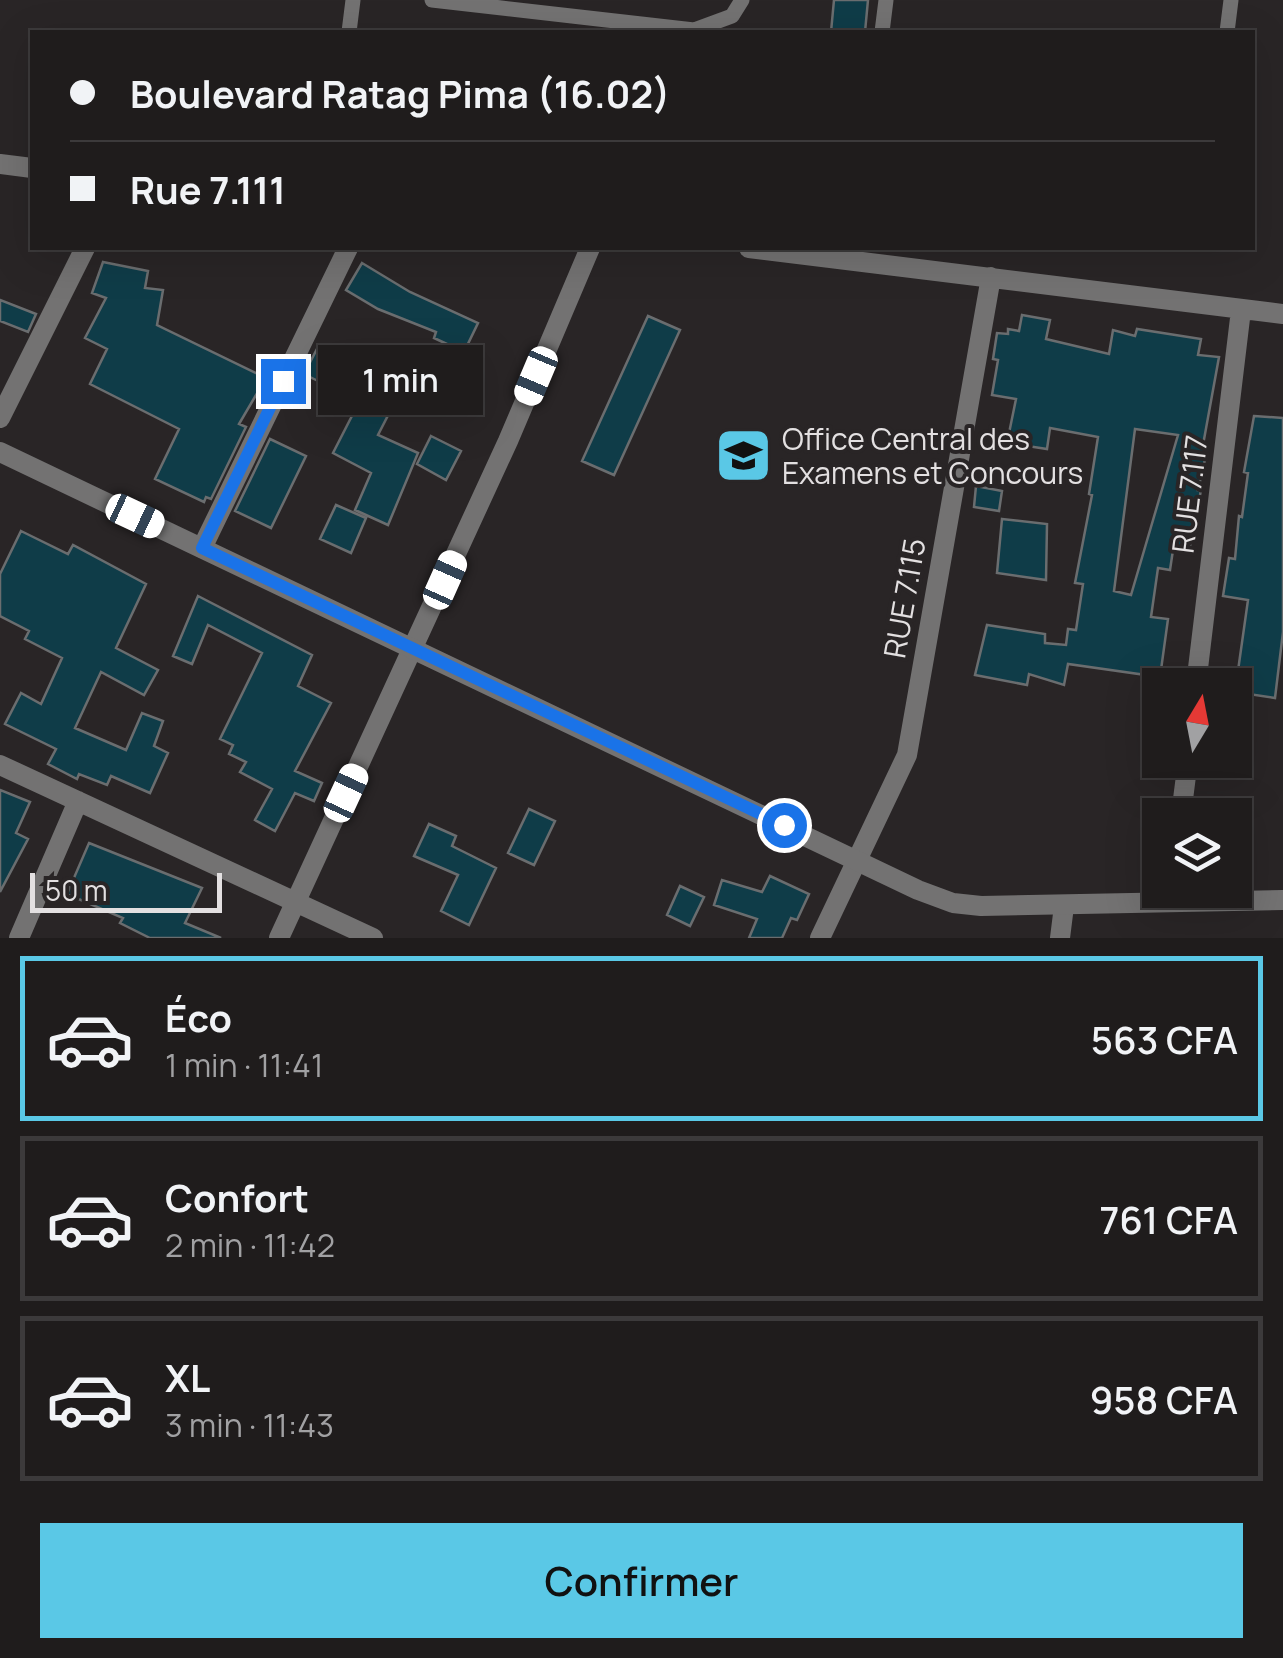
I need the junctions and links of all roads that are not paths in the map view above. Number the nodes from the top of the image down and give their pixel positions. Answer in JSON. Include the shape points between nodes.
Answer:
{"nodes":[{"id":1,"x":352,"y":0,"type":"edge"},
{"id":2,"x":432,"y":0,"type":"edge"},
{"id":3,"x":742,"y":0,"type":"edge"},
{"id":4,"x":886,"y":0,"type":"edge"},
{"id":5,"x":1231,"y":0,"type":"edge"},
{"id":6,"x":349,"y":30,"type":"edge"},
{"id":7,"x":882,"y":30,"type":"edge"},
{"id":8,"x":1227,"y":30,"type":"edge"},
{"id":9,"x":0,"y":164,"type":"edge"},
{"id":10,"x":30,"y":168,"type":"edge"},
{"id":11,"x":84,"y":250,"type":"edge"},
{"id":12,"x":347,"y":250,"type":"edge"},
{"id":13,"x":589,"y":250,"type":"edge"},
{"id":14,"x":765,"y":250,"type":"edge"},
{"id":15,"x":992,"y":278,"type":"junction"},
{"id":16,"x":1241,"y":310,"type":"junction"},
{"id":17,"x":1283,"y":314,"type":"edge"},
{"id":18,"x":0,"y":418,"type":"edge"},
{"id":19,"x":0,"y":452,"type":"edge"},
{"id":20,"x":202,"y":548,"type":"junction"},
{"id":21,"x":413,"y":650,"type":"junction"},
{"id":22,"x":1198,"y":668,"type":"edge"},
{"id":23,"x":0,"y":765,"type":"edge"},
{"id":24,"x":78,"y":801,"type":"junction"},
{"id":25,"x":856,"y":860,"type":"junction"},
{"id":26,"x":1142,"y":899,"type":"edge"},
{"id":27,"x":1252,"y":899,"type":"edge"},
{"id":28,"x":1283,"y":900,"type":"edge"},
{"id":29,"x":296,"y":901,"type":"junction"},
{"id":30,"x":1064,"y":906,"type":"junction"},
{"id":31,"x":19,"y":938,"type":"edge"},
{"id":32,"x":278,"y":938,"type":"edge"},
{"id":33,"x":373,"y":938,"type":"edge"},
{"id":34,"x":820,"y":938,"type":"edge"},
{"id":35,"x":1060,"y":938,"type":"edge"}],
"edges":[{"from":1,"to":6,"type":"lane"},
{"from":2,"to":3,"type":"lane","via":[[694,30],[732,16]]},
{"from":4,"to":7,"type":"lane"},
{"from":5,"to":8,"type":"lane"},
{"from":9,"to":10,"type":"street"},
{"from":11,"to":18,"type":"street"},
{"from":12,"to":20,"type":"street"},
{"from":13,"to":21,"type":"street"},
{"from":14,"to":15,"type":"street"},
{"from":15,"to":16,"type":"street"},
{"from":15,"to":25,"type":"street","name":"RUE 7.115","via":[[907,755]]},
{"from":16,"to":17,"type":"street"},
{"from":16,"to":22,"type":"street","name":"RUE 7.117"},
{"from":19,"to":20,"type":"street"},
{"from":20,"to":21,"type":"street"},
{"from":21,"to":25,"type":"street"},
{"from":21,"to":29,"type":"street"},
{"from":23,"to":24,"type":"street"},
{"from":24,"to":29,"type":"street"},
{"from":24,"to":31,"type":"street"},
{"from":25,"to":30,"type":"street","via":[[953,902]]},
{"from":25,"to":34,"type":"street","name":"RUE 7.115"},
{"from":26,"to":30,"type":"street"},
{"from":27,"to":28,"type":"street"},
{"from":29,"to":32,"type":"street"},
{"from":29,"to":33,"type":"street"},
{"from":30,"to":35,"type":"street"}]}
